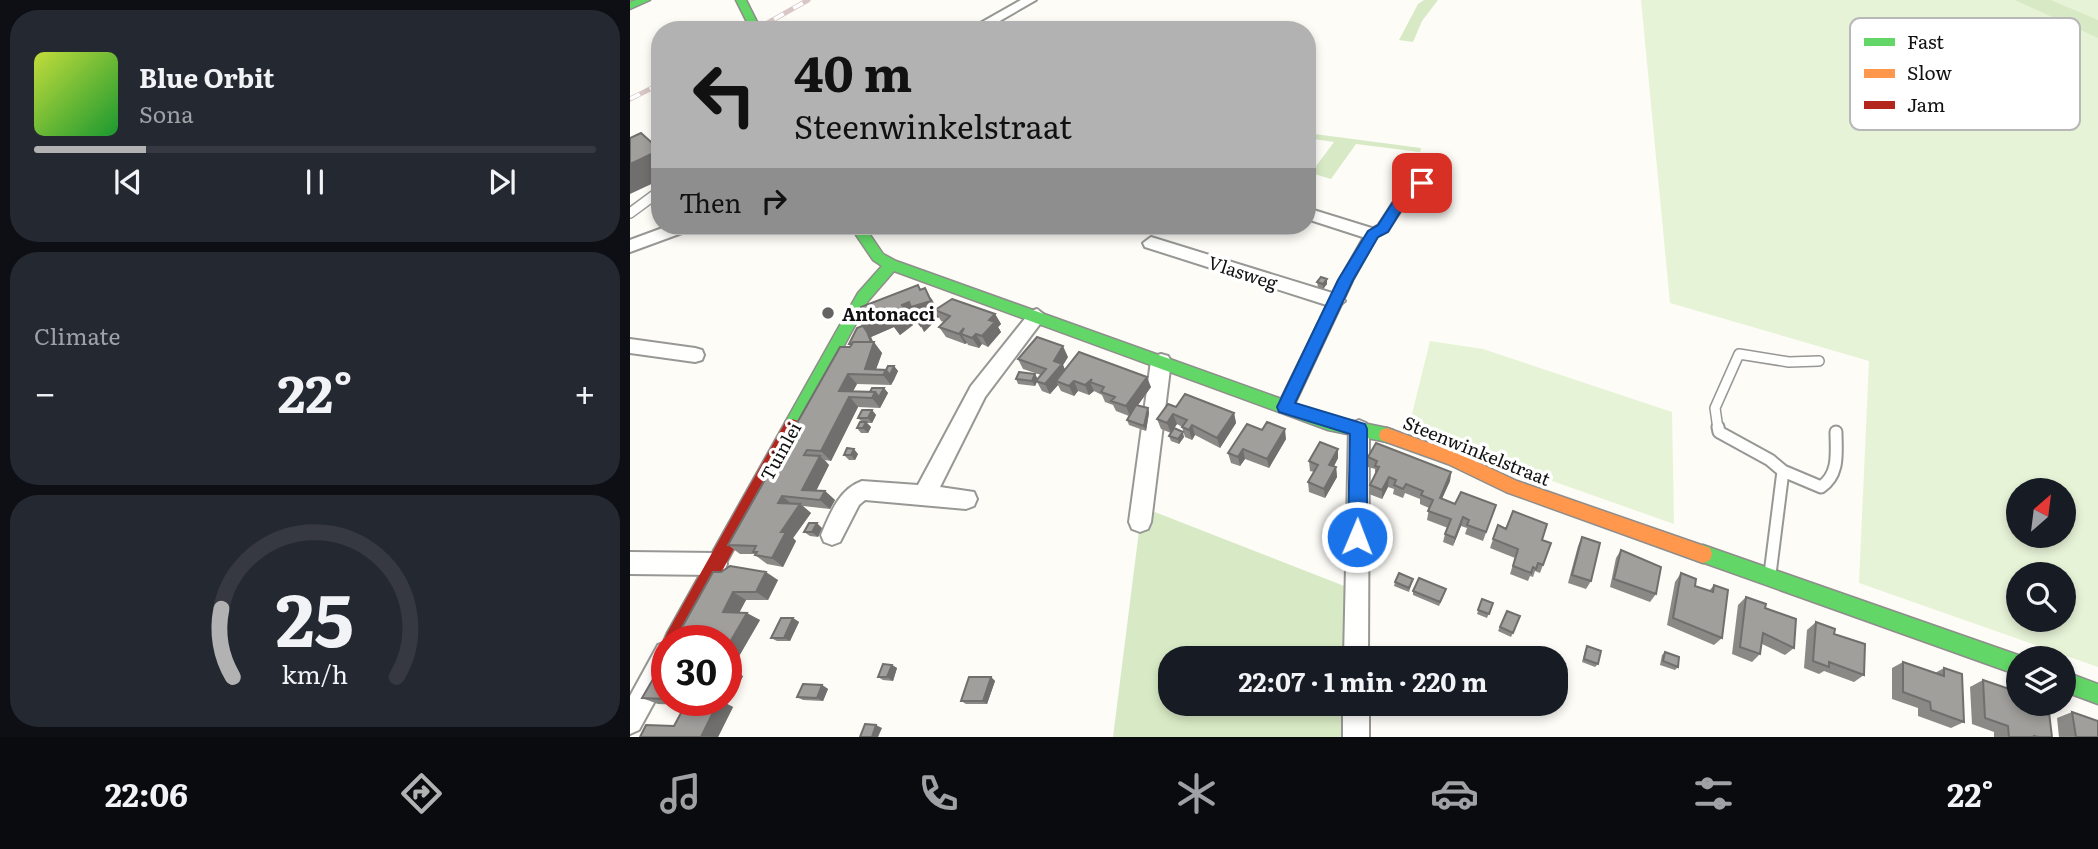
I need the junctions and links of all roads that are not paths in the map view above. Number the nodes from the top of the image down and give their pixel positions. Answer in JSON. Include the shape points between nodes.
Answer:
{"nodes":[{"id":1,"x":645,"y":0,"type":"edge"},
{"id":2,"x":741,"y":0,"type":"edge"},
{"id":3,"x":1030,"y":0,"type":"edge"},
{"id":4,"x":630,"y":6,"type":"edge"},
{"id":5,"x":752,"y":21,"type":"edge"},
{"id":6,"x":991,"y":21,"type":"edge"},
{"id":7,"x":1422,"y":183,"type":"dead end"},
{"id":8,"x":651,"y":198,"type":"edge"},
{"id":9,"x":630,"y":213,"type":"edge"},
{"id":10,"x":1316,"y":216,"type":"edge"},
{"id":11,"x":1373,"y":234,"type":"junction"},
{"id":12,"x":654,"y":235,"type":"edge"},
{"id":13,"x":863,"y":235,"type":"edge"},
{"id":14,"x":631,"y":242,"type":"edge"},
{"id":15,"x":1150,"y":243,"type":"dead end"},
{"id":16,"x":891,"y":265,"type":"junction"},
{"id":17,"x":1336,"y":301,"type":"junction"},
{"id":18,"x":1037,"y":316,"type":"junction"},
{"id":19,"x":630,"y":346,"type":"edge"},
{"id":20,"x":695,"y":355,"type":"dead end"},
{"id":21,"x":1819,"y":360,"type":"dead end"},
{"id":22,"x":1160,"y":361,"type":"junction"},
{"id":23,"x":1285,"y":407,"type":"junction"},
{"id":24,"x":1359,"y":429,"type":"junction"},
{"id":25,"x":1836,"y":432,"type":"dead end"},
{"id":26,"x":1783,"y":471,"type":"junction"},
{"id":27,"x":925,"y":494,"type":"junction"},
{"id":28,"x":966,"y":499,"type":"dead end"},
{"id":29,"x":1140,"y":522,"type":"dead end"},
{"id":30,"x":832,"y":535,"type":"dead end"},
{"id":31,"x":630,"y":563,"type":"edge"},
{"id":32,"x":716,"y":564,"type":"junction"},
{"id":33,"x":1770,"y":578,"type":"junction"},
{"id":34,"x":682,"y":625,"type":"edge"},
{"id":35,"x":1356,"y":646,"type":"edge"},
{"id":36,"x":2006,"y":661,"type":"edge"},
{"id":37,"x":651,"y":683,"type":"edge"},
{"id":38,"x":2076,"y":686,"type":"edge"},
{"id":39,"x":2098,"y":694,"type":"edge"},
{"id":40,"x":1356,"y":716,"type":"edge"},
{"id":41,"x":630,"y":721,"type":"edge"},
{"id":42,"x":1356,"y":737,"type":"edge"}],
"edges":[{"from":1,"to":4,"type":"street"},
{"from":2,"to":5,"type":"street"},
{"from":3,"to":6,"type":"street"},
{"from":7,"to":11,"type":"street","via":[[1409,188],[1383,228]]},
{"from":8,"to":9,"type":"lane"},
{"from":10,"to":11,"type":"street"},
{"from":11,"to":17,"type":"street"},
{"from":12,"to":14,"type":"street"},
{"from":13,"to":16,"type":"street","name":"Steenwinkelstraat","via":[[878,257]]},
{"from":15,"to":17,"type":"street","name":"Vlasweg"},
{"from":16,"to":18,"type":"street","name":"Steenwinkelstraat"},
{"from":16,"to":32,"type":"street","name":"Tuinlei","via":[[863,297]]},
{"from":17,"to":23,"type":"street"},
{"from":18,"to":22,"type":"street","name":"Steenwinkelstraat"},
{"from":18,"to":27,"type":"street","via":[[978,392]]},
{"from":19,"to":20,"type":"street"},
{"from":21,"to":26,"type":"lane","via":[[1789,362],[1739,354],[1715,408],[1719,432]]},
{"from":22,"to":23,"type":"street","name":"Steenwinkelstraat"},
{"from":22,"to":29,"type":"street"},
{"from":23,"to":24,"type":"street","name":"Steenwinkelstraat"},
{"from":24,"to":33,"type":"street","name":"Steenwinkelstraat","via":[[1395,437],[1512,487]]},
{"from":24,"to":35,"type":"street"},
{"from":25,"to":26,"type":"lane","via":[[1835,471],[1825,485]]},
{"from":26,"to":33,"type":"lane"},
{"from":27,"to":28,"type":"street"},
{"from":27,"to":30,"type":"street","via":[[862,490],[851,498]]},
{"from":31,"to":32,"type":"street"},
{"from":32,"to":34,"type":"street","name":"Tuinlei"},
{"from":33,"to":36,"type":"street","name":"Steenwinkelstraat"},
{"from":37,"to":41,"type":"street"},
{"from":38,"to":39,"type":"street"},
{"from":40,"to":42,"type":"street"}]}
